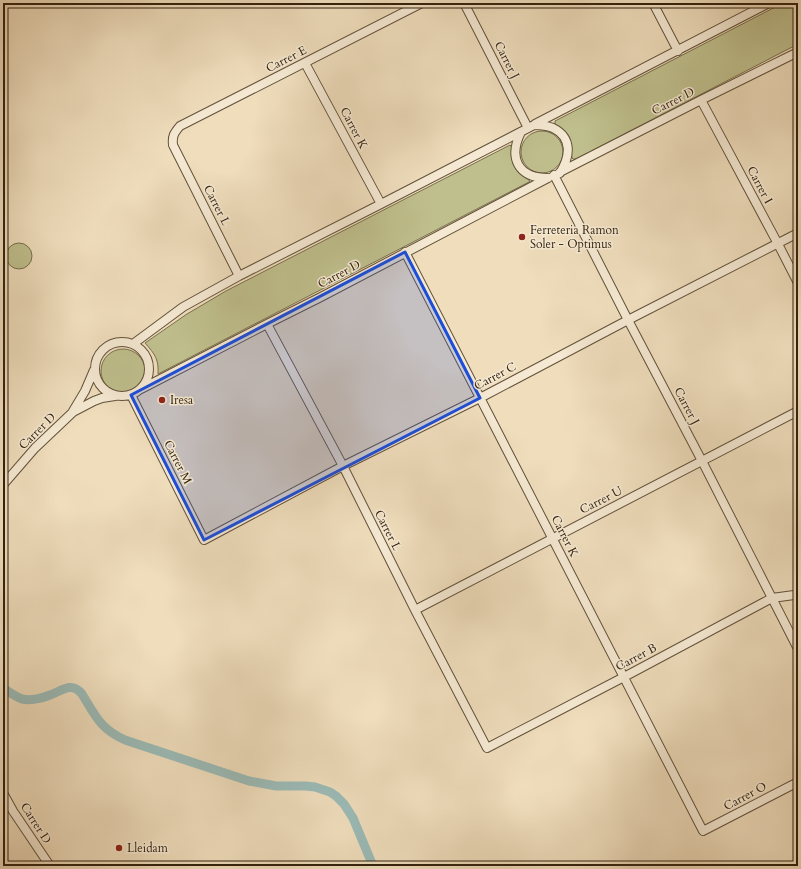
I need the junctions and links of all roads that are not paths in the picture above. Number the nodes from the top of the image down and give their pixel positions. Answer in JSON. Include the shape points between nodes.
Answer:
{"nodes":[{"id":1,"x":422,"y":3,"type":"edge"},
{"id":2,"x":464,"y":3,"type":"edge"},
{"id":3,"x":653,"y":3,"type":"edge"},
{"id":4,"x":769,"y":3,"type":"edge"},
{"id":5,"x":678,"y":51,"type":"junction"},
{"id":6,"x":798,"y":52,"type":"edge"},
{"id":7,"x":305,"y":63,"type":"junction"},
{"id":8,"x":701,"y":100,"type":"junction"},
{"id":9,"x":528,"y":128,"type":"junction"},
{"id":10,"x":173,"y":145,"type":"joint"},
{"id":11,"x":554,"y":175,"type":"junction"},
{"id":12,"x":381,"y":204,"type":"junction"},
{"id":13,"x":798,"y":233,"type":"edge"},
{"id":14,"x":778,"y":244,"type":"junction"},
{"id":15,"x":405,"y":252,"type":"junction"},
{"id":16,"x":239,"y":276,"type":"junction"},
{"id":17,"x":798,"y":283,"type":"edge"},
{"id":18,"x":628,"y":320,"type":"junction"},
{"id":19,"x":267,"y":324,"type":"junction"},
{"id":20,"x":133,"y":344,"type":"junction"},
{"id":21,"x":94,"y":369,"type":"junction"},
{"id":22,"x":141,"y":389,"type":"junction"},
{"id":23,"x":131,"y":395,"type":"junction"},
{"id":24,"x":115,"y":396,"type":"junction"},
{"id":25,"x":480,"y":398,"type":"junction"},
{"id":26,"x":798,"y":411,"type":"edge"},
{"id":27,"x":73,"y":412,"type":"junction"},
{"id":28,"x":702,"y":461,"type":"junction"},
{"id":29,"x":343,"y":466,"type":"junction"},
{"id":30,"x":3,"y":485,"type":"edge"},
{"id":31,"x":552,"y":538,"type":"junction"},
{"id":32,"x":204,"y":540,"type":"joint"},
{"id":33,"x":798,"y":593,"type":"edge"},
{"id":34,"x":772,"y":598,"type":"junction"},
{"id":35,"x":415,"y":610,"type":"junction"},
{"id":36,"x":798,"y":649,"type":"edge"},
{"id":37,"x":624,"y":677,"type":"junction"},
{"id":38,"x":488,"y":748,"type":"joint"},
{"id":39,"x":798,"y":782,"type":"edge"},
{"id":40,"x":3,"y":793,"type":"edge"},
{"id":41,"x":703,"y":831,"type":"joint"},
{"id":42,"x":50,"y":866,"type":"edge"}],
"edges":[{"from":1,"to":7,"type":"street","name":"Carrer E"},
{"from":2,"to":9,"type":"street","name":"Carrer J"},
{"from":3,"to":5,"type":"street"},
{"from":4,"to":5,"type":"street"},
{"from":5,"to":9,"type":"street"},
{"from":6,"to":8,"type":"street","name":"Carrer D"},
{"from":7,"to":10,"type":"street","name":"Carrer E","via":[[180,126],[172,139]]},
{"from":7,"to":12,"type":"street","name":"Carrer K"},
{"from":8,"to":11,"type":"street","name":"Carrer D"},
{"from":8,"to":14,"type":"street","name":"Carrer I"},
{"from":9,"to":11,"type":"street","via":[[517,140],[515,156],[518,164],[530,176],[539,178]]},
{"from":9,"to":11,"type":"street","via":[[552,128],[565,140],[568,157],[565,165]]},
{"from":9,"to":12,"type":"street"},
{"from":10,"to":16,"type":"street","name":"Carrer L"},
{"from":11,"to":15,"type":"street","name":"Carrer D"},
{"from":11,"to":18,"type":"street","name":"Carrer J"},
{"from":12,"to":16,"type":"street"},
{"from":13,"to":14,"type":"street","name":"Carrer C"},
{"from":14,"to":17,"type":"street","name":"Carrer I"},
{"from":14,"to":18,"type":"street","name":"Carrer C"},
{"from":15,"to":19,"type":"street","name":"Carrer D"},
{"from":15,"to":25,"type":"street","name":"Carrer K"},
{"from":16,"to":20,"type":"street","via":[[183,307]]},
{"from":18,"to":25,"type":"street","name":"Carrer C"},
{"from":18,"to":28,"type":"street","name":"Carrer J"},
{"from":19,"to":22,"type":"street","name":"Carrer D"},
{"from":19,"to":29,"type":"street","name":"Carrer L"},
{"from":20,"to":21,"type":"street","via":[[120,342],[106,347],[98,356]]},
{"from":20,"to":22,"type":"street","via":[[141,349],[149,364],[150,373]]},
{"from":21,"to":24,"type":"street","via":[[100,386]]},
{"from":21,"to":27,"type":"street","name":"Carrer D"},
{"from":22,"to":23,"type":"street"},
{"from":23,"to":24,"type":"street"},
{"from":23,"to":32,"type":"street","name":"Carrer M"},
{"from":24,"to":27,"type":"street","name":"Carrer D","via":[[94,401]]},
{"from":25,"to":29,"type":"street","name":"Carrer C"},
{"from":25,"to":31,"type":"street","name":"Carrer K"},
{"from":26,"to":28,"type":"street","name":"Carrer U"},
{"from":27,"to":30,"type":"street","name":"Carrer D","via":[[35,448]]},
{"from":28,"to":31,"type":"street","name":"Carrer U"},
{"from":28,"to":34,"type":"street","name":"Carrer J"},
{"from":29,"to":32,"type":"street","name":"Carrer C"},
{"from":29,"to":35,"type":"street","name":"Carrer L"},
{"from":31,"to":35,"type":"street","name":"Carrer U"},
{"from":31,"to":37,"type":"street","name":"Carrer K"},
{"from":33,"to":34,"type":"street","name":"Carrer B"},
{"from":34,"to":36,"type":"street","name":"Carrer J"},
{"from":34,"to":37,"type":"street","name":"Carrer B"},
{"from":35,"to":38,"type":"street","name":"Carrer L"},
{"from":37,"to":38,"type":"street","name":"Carrer B"},
{"from":37,"to":41,"type":"street","name":"Carrer K"},
{"from":39,"to":41,"type":"street","name":"Carrer O"},
{"from":40,"to":42,"type":"street","name":"Carrer D"}]}
